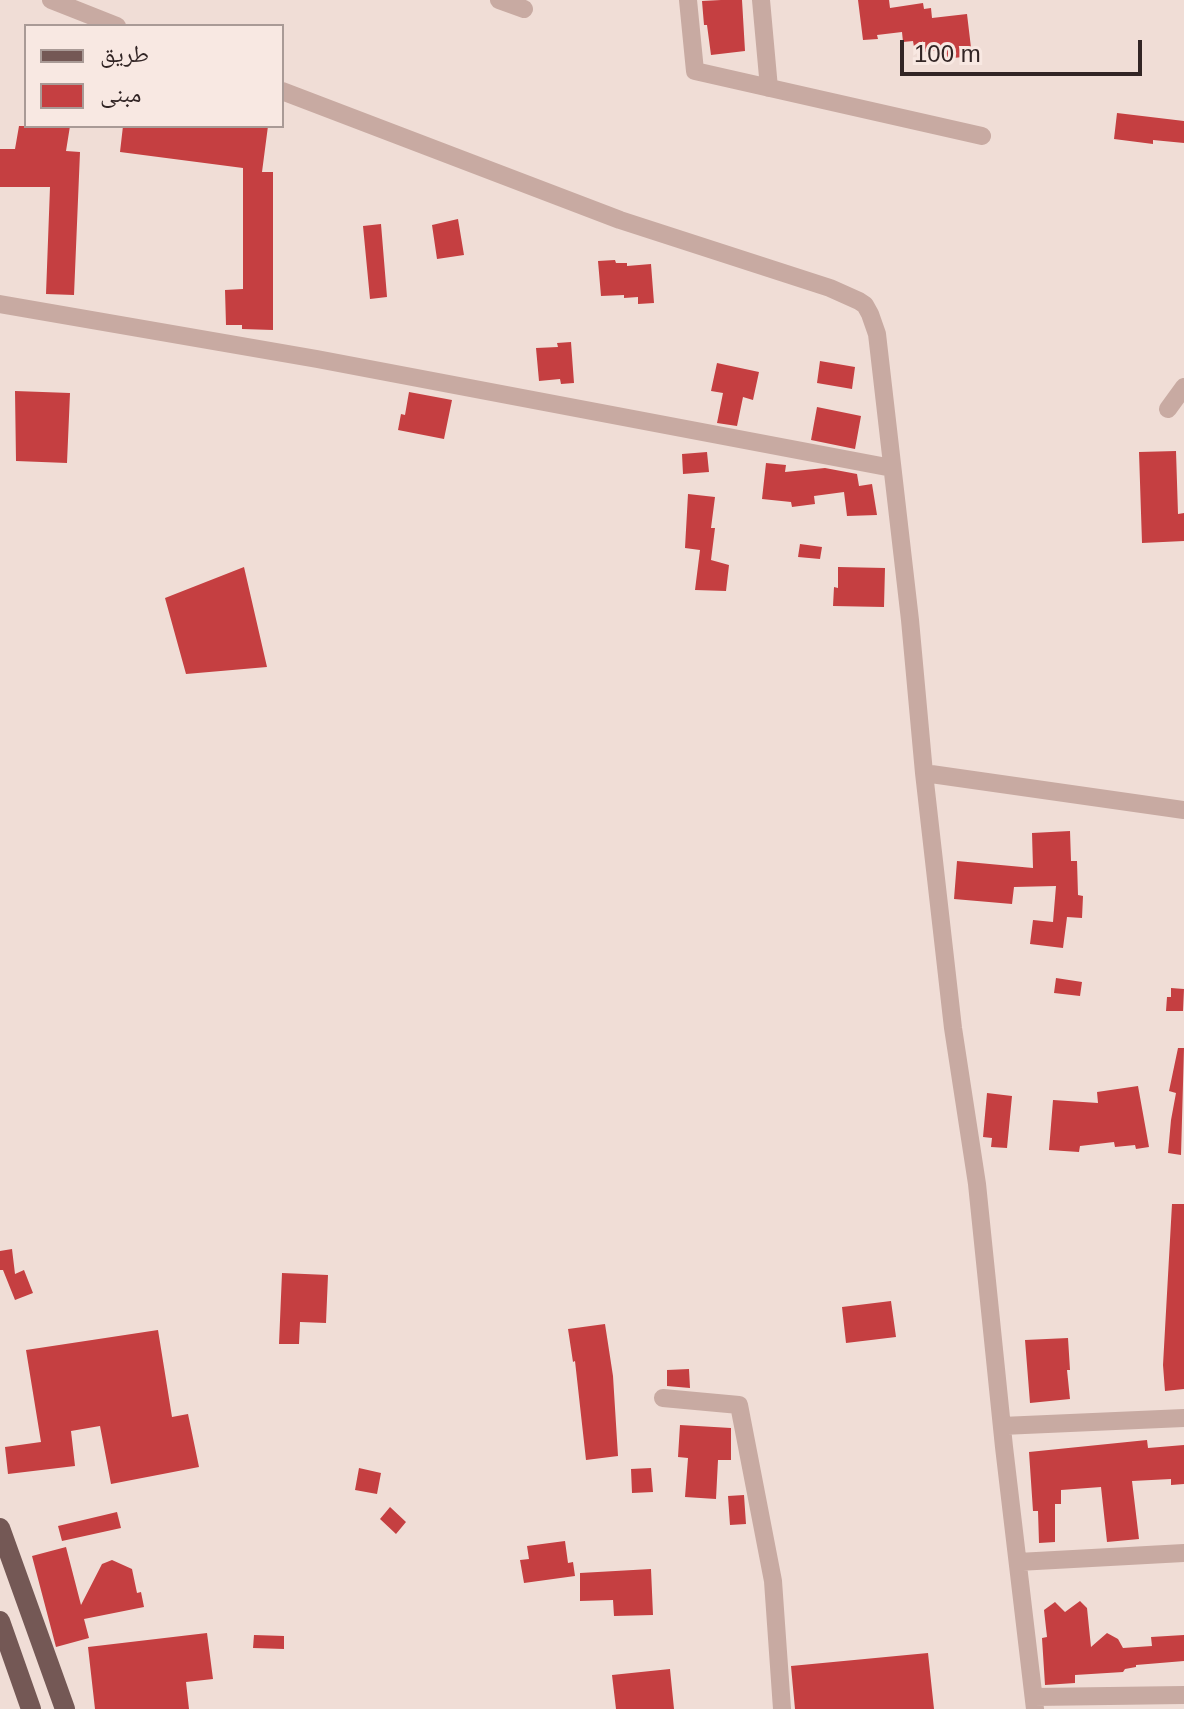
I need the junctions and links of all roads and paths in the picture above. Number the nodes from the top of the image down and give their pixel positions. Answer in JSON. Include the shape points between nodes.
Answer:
{"nodes":[{"id":1,"x":51,"y":0,"type":"edge"},
{"id":2,"x":499,"y":0,"type":"edge"},
{"id":3,"x":688,"y":0,"type":"edge"},
{"id":4,"x":761,"y":0,"type":"edge"},
{"id":5,"x":524,"y":9,"type":"dead end"},
{"id":6,"x":112,"y":24,"type":"edge"},
{"id":7,"x":769,"y":88,"type":"junction"},
{"id":8,"x":284,"y":92,"type":"edge"},
{"id":9,"x":982,"y":136,"type":"dead end"},
{"id":10,"x":0,"y":304,"type":"edge"},
{"id":11,"x":1184,"y":387,"type":"edge"},
{"id":12,"x":1168,"y":409,"type":"dead end"},
{"id":13,"x":892,"y":468,"type":"junction"},
{"id":14,"x":924,"y":773,"type":"junction"},
{"id":15,"x":1184,"y":810,"type":"edge"},
{"id":16,"x":663,"y":1398,"type":"dead end"},
{"id":17,"x":1184,"y":1418,"type":"edge"},
{"id":18,"x":1002,"y":1426,"type":"junction"},
{"id":19,"x":0,"y":1528,"type":"edge"},
{"id":20,"x":1184,"y":1553,"type":"edge"},
{"id":21,"x":1018,"y":1562,"type":"junction"},
{"id":22,"x":0,"y":1621,"type":"edge"},
{"id":23,"x":1184,"y":1695,"type":"edge"},
{"id":24,"x":1034,"y":1703,"type":"edge"},
{"id":25,"x":31,"y":1709,"type":"edge"},
{"id":26,"x":65,"y":1709,"type":"edge"},
{"id":27,"x":782,"y":1709,"type":"edge"}],
"edges":[{"from":1,"to":6,"type":"street"},
{"from":2,"to":5,"type":"street"},
{"from":3,"to":7,"type":"street","via":[[695,71]]},
{"from":4,"to":7,"type":"street"},
{"from":7,"to":9,"type":"street"},
{"from":8,"to":13,"type":"street","via":[[620,220],[859,301],[877,334]]},
{"from":10,"to":13,"type":"street"},
{"from":11,"to":12,"type":"street"},
{"from":13,"to":14,"type":"street"},
{"from":14,"to":15,"type":"street"},
{"from":14,"to":18,"type":"street"},
{"from":16,"to":27,"type":"street","via":[[739,1405],[773,1581]]},
{"from":17,"to":18,"type":"street"},
{"from":18,"to":21,"type":"street"},
{"from":19,"to":26,"type":"main road"},
{"from":20,"to":21,"type":"street"},
{"from":21,"to":24,"type":"street"},
{"from":22,"to":25,"type":"main road"},
{"from":23,"to":24,"type":"street"}]}
